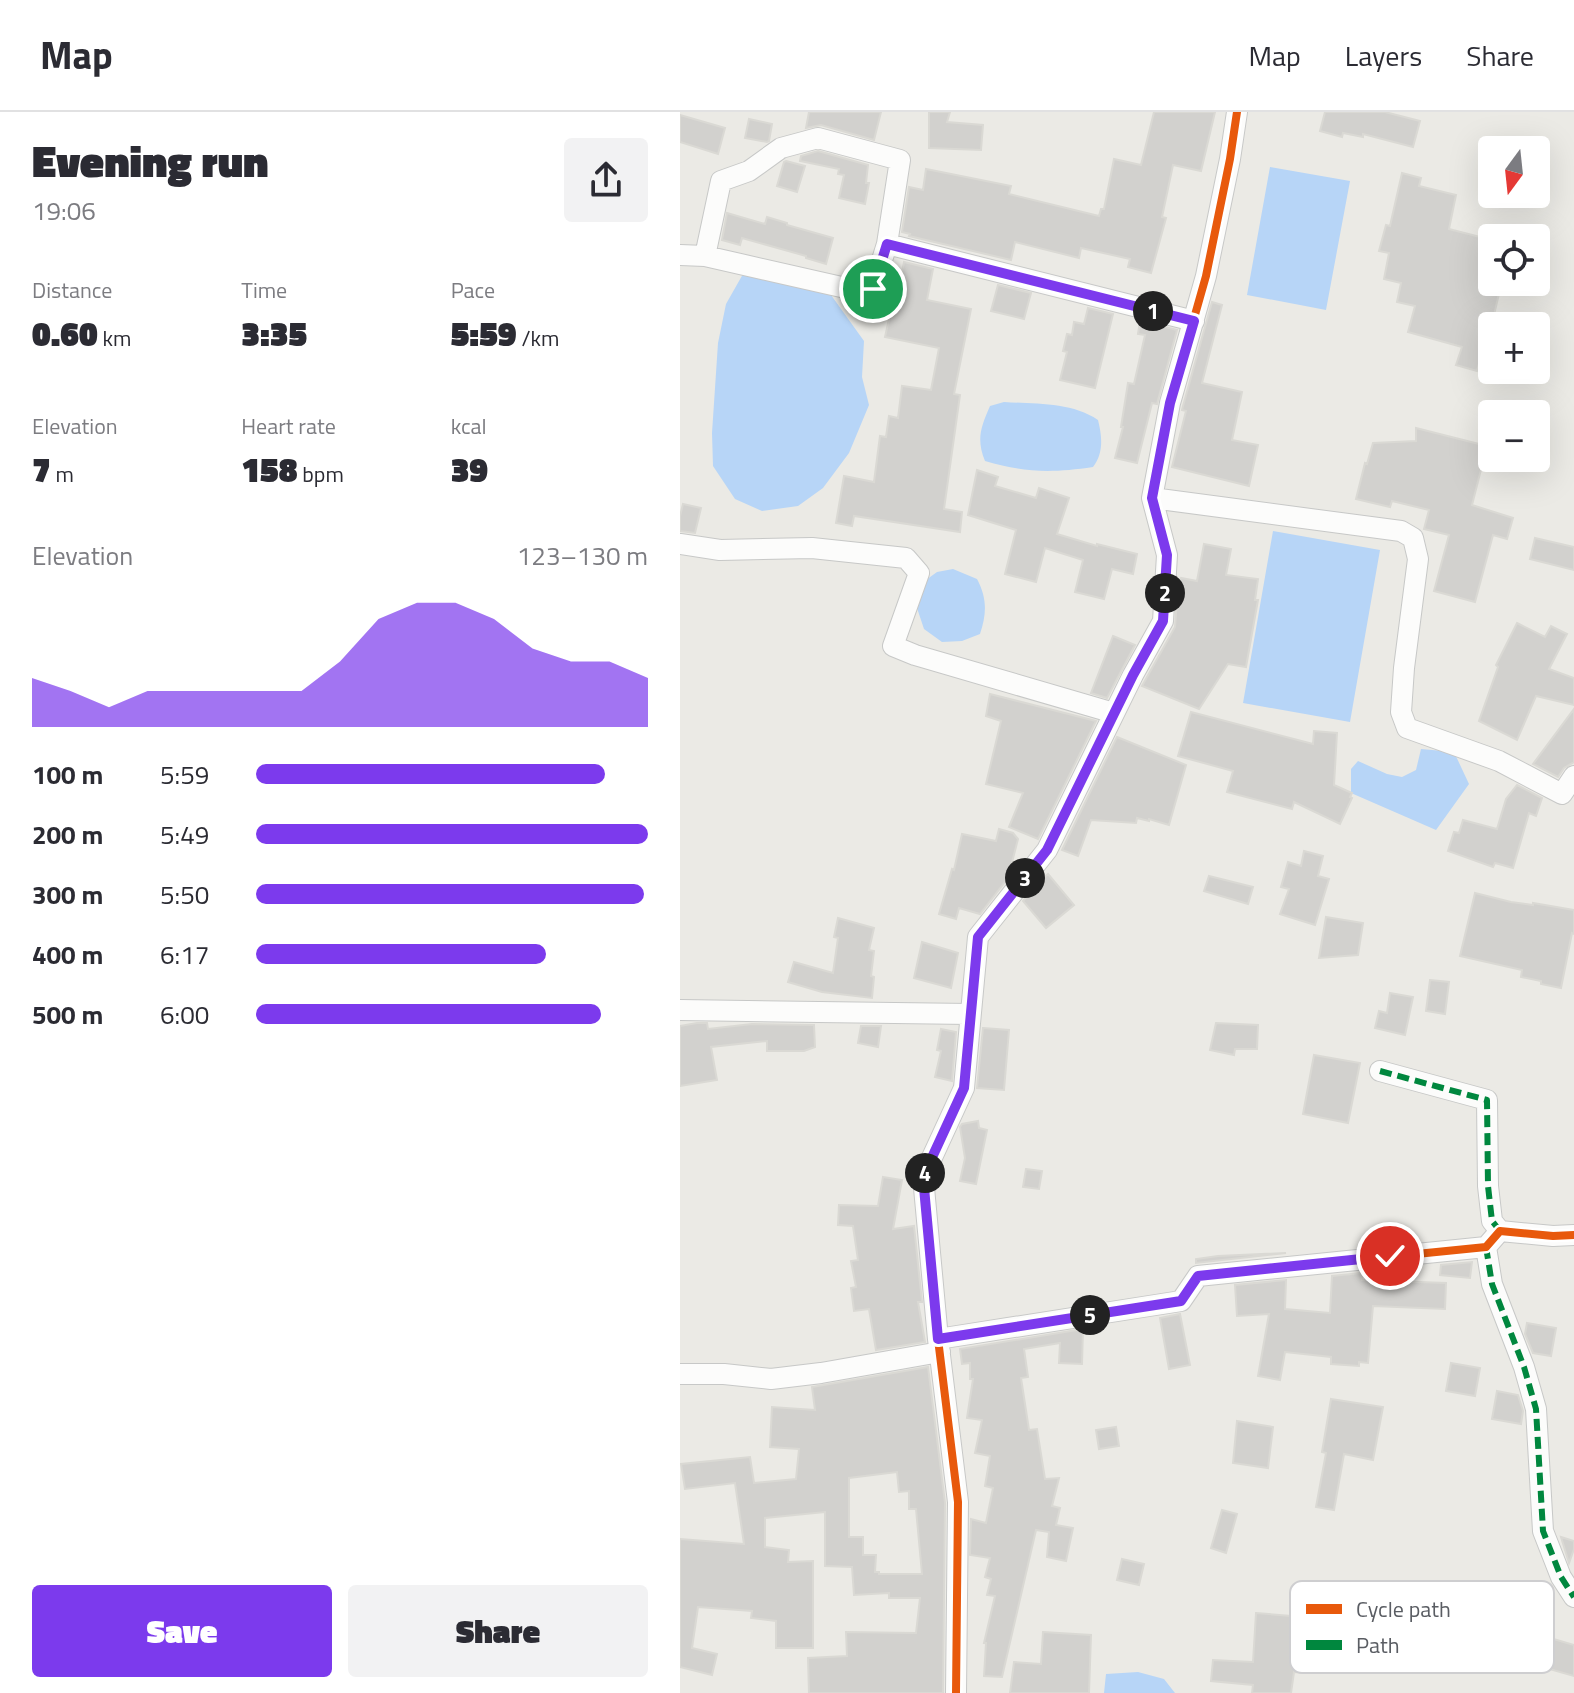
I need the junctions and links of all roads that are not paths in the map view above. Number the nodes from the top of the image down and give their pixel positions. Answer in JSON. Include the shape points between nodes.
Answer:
{"nodes":[{"id":1,"x":1237,"y":112,"type":"edge"},
{"id":2,"x":887,"y":244,"type":"junction"},
{"id":3,"x":680,"y":255,"type":"edge"},
{"id":4,"x":705,"y":256,"type":"junction"},
{"id":5,"x":1194,"y":321,"type":"junction"},
{"id":6,"x":1152,"y":498,"type":"junction"},
{"id":7,"x":680,"y":544,"type":"edge"},
{"id":8,"x":1114,"y":713,"type":"junction"},
{"id":9,"x":1574,"y":776,"type":"edge"},
{"id":10,"x":680,"y":1010,"type":"edge"},
{"id":11,"x":970,"y":1014,"type":"junction"},
{"id":12,"x":1380,"y":1071,"type":"dead end"},
{"id":13,"x":1500,"y":1231,"type":"junction"},
{"id":14,"x":1574,"y":1235,"type":"edge"},
{"id":15,"x":1486,"y":1247,"type":"junction"},
{"id":16,"x":939,"y":1346,"type":"junction"},
{"id":17,"x":680,"y":1374,"type":"edge"},
{"id":18,"x":1574,"y":1597,"type":"edge"},
{"id":19,"x":956,"y":1693,"type":"edge"}],
"edges":[{"from":1,"to":5,"type":"street"},
{"from":2,"to":4,"type":"street","via":[[873,289],[859,291]]},
{"from":2,"to":4,"type":"street","via":[[900,160],[818,138],[781,148],[749,171],[721,181]]},
{"from":2,"to":5,"type":"street"},
{"from":3,"to":4,"type":"street"},
{"from":5,"to":6,"type":"street","via":[[1170,403]]},
{"from":6,"to":8,"type":"street","via":[[1167,555],[1163,621]]},
{"from":6,"to":9,"type":"street","via":[[1401,531],[1413,538],[1418,559],[1401,712],[1407,728],[1499,761],[1562,794]]},
{"from":7,"to":8,"type":"street","via":[[720,550],[812,548],[906,558],[919,573],[893,646]]},
{"from":8,"to":11,"type":"street","via":[[1047,850],[978,937]]},
{"from":10,"to":11,"type":"street"},
{"from":11,"to":16,"type":"street","via":[[964,1088],[923,1177]]},
{"from":12,"to":13,"type":"street","via":[[1487,1100],[1488,1186],[1492,1221]]},
{"from":13,"to":14,"type":"street"},
{"from":13,"to":15,"type":"street"},
{"from":15,"to":16,"type":"street","via":[[1198,1276],[1181,1301]]},
{"from":15,"to":18,"type":"street","via":[[1492,1284],[1536,1409],[1543,1531]]},
{"from":16,"to":17,"type":"street","via":[[771,1379]]},
{"from":16,"to":19,"type":"street","via":[[958,1502]]}]}
